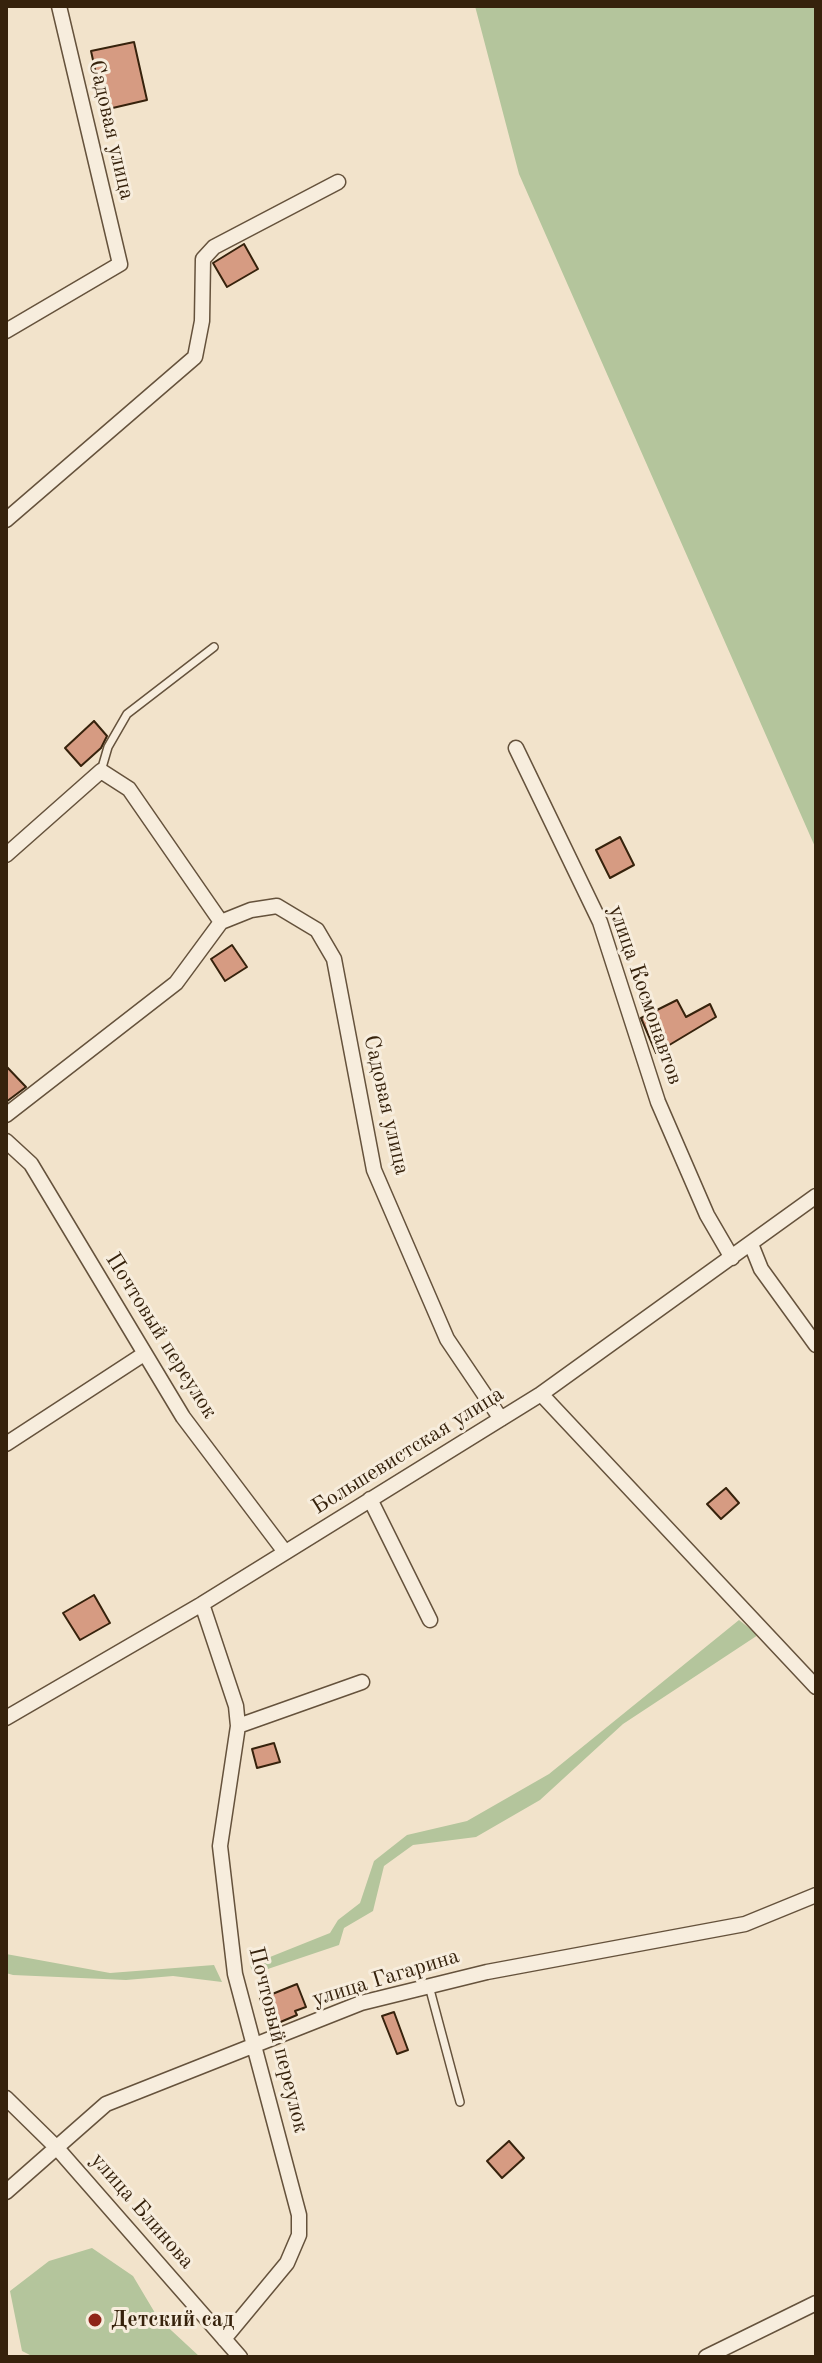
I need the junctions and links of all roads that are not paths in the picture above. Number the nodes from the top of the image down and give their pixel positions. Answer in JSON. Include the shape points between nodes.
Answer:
{"nodes":[{"id":1,"x":59,"y":6,"type":"edge"},
{"id":2,"x":338,"y":182,"type":"dead end"},
{"id":3,"x":6,"y":331,"type":"edge"},
{"id":4,"x":6,"y":520,"type":"edge"},
{"id":5,"x":214,"y":647,"type":"dead end"},
{"id":6,"x":516,"y":748,"type":"dead end"},
{"id":7,"x":101,"y":771,"type":"junction"},
{"id":8,"x":6,"y":855,"type":"edge"},
{"id":9,"x":221,"y":922,"type":"junction"},
{"id":10,"x":6,"y":1115,"type":"edge"},
{"id":11,"x":6,"y":1141,"type":"edge"},
{"id":12,"x":816,"y":1196,"type":"edge"},
{"id":13,"x":751,"y":1244,"type":"junction"},
{"id":14,"x":732,"y":1258,"type":"junction"},
{"id":15,"x":816,"y":1345,"type":"edge"},
{"id":16,"x":144,"y":1354,"type":"junction"},
{"id":17,"x":541,"y":1394,"type":"junction"},
{"id":18,"x":501,"y":1419,"type":"junction"},
{"id":19,"x":6,"y":1444,"type":"edge"},
{"id":20,"x":370,"y":1499,"type":"junction"},
{"id":21,"x":285,"y":1552,"type":"junction"},
{"id":22,"x":202,"y":1604,"type":"junction"},
{"id":23,"x":430,"y":1620,"type":"dead end"},
{"id":24,"x":362,"y":1682,"type":"dead end"},
{"id":25,"x":816,"y":1687,"type":"edge"},
{"id":26,"x":6,"y":1718,"type":"edge"},
{"id":27,"x":238,"y":1726,"type":"junction"},
{"id":28,"x":816,"y":1895,"type":"edge"},
{"id":29,"x":429,"y":1986,"type":"junction"},
{"id":30,"x":252,"y":2046,"type":"junction"},
{"id":31,"x":6,"y":2098,"type":"edge"},
{"id":32,"x":460,"y":2102,"type":"dead end"},
{"id":33,"x":57,"y":2148,"type":"junction"},
{"id":34,"x":6,"y":2192,"type":"edge"},
{"id":35,"x":816,"y":2303,"type":"edge"},
{"id":36,"x":224,"y":2339,"type":"junction"},
{"id":37,"x":240,"y":2357,"type":"edge"},
{"id":38,"x":706,"y":2357,"type":"edge"}],
"edges":[{"from":1,"to":3,"type":"street","name":"Садовая улица","via":[[120,264]]},
{"from":2,"to":4,"type":"street","via":[[214,247],[203,259],[202,321],[195,357]]},
{"from":5,"to":7,"type":"lane","via":[[127,714]]},
{"from":6,"to":14,"type":"street","name":"улица Космонавтов","via":[[600,922],[658,1102],[707,1215]]},
{"from":7,"to":8,"type":"street"},
{"from":7,"to":9,"type":"street","via":[[129,789]]},
{"from":9,"to":10,"type":"street","via":[[176,983]]},
{"from":9,"to":18,"type":"street","name":"Садовая улица","via":[[277,906],[317,930],[334,959],[374,1170],[447,1339]]},
{"from":11,"to":16,"type":"street","name":"Почтовый переулок","via":[[31,1164]]},
{"from":12,"to":13,"type":"street","name":"Большевистская улица"},
{"from":13,"to":14,"type":"street","name":"Большевистская улица"},
{"from":13,"to":15,"type":"street","via":[[761,1269]]},
{"from":14,"to":17,"type":"street","name":"Большевистская улица"},
{"from":16,"to":19,"type":"street"},
{"from":16,"to":21,"type":"street","name":"Почтовый переулок","via":[[183,1417]]},
{"from":17,"to":18,"type":"street","name":"Большевистская улица"},
{"from":17,"to":25,"type":"street"},
{"from":18,"to":20,"type":"street","name":"Большевистская улица"},
{"from":20,"to":21,"type":"street","name":"Большевистская улица"},
{"from":20,"to":23,"type":"street"},
{"from":21,"to":22,"type":"street","name":"Большевистская улица"},
{"from":22,"to":26,"type":"street","name":"Большевистская улица"},
{"from":22,"to":27,"type":"street","name":"Почтовый переулок"},
{"from":24,"to":27,"type":"street"},
{"from":27,"to":30,"type":"street","name":"Почтовый переулок","via":[[220,1846],[235,1974]]},
{"from":28,"to":29,"type":"street","name":"улица Гагарина","via":[[745,1924]]},
{"from":29,"to":30,"type":"street","name":"улица Гагарина","via":[[361,2003]]},
{"from":29,"to":32,"type":"lane"},
{"from":30,"to":33,"type":"street","name":"улица Гагарина","via":[[106,2104]]},
{"from":30,"to":36,"type":"street","name":"Почтовый переулок","via":[[290,2178],[299,2235],[287,2263]]},
{"from":31,"to":33,"type":"street","name":"улица Блинова"},
{"from":33,"to":34,"type":"street","name":"улица Гагарина"},
{"from":33,"to":36,"type":"street","name":"улица Блинова"},
{"from":35,"to":38,"type":"street"},
{"from":36,"to":37,"type":"street","name":"улица Блинова"}]}
